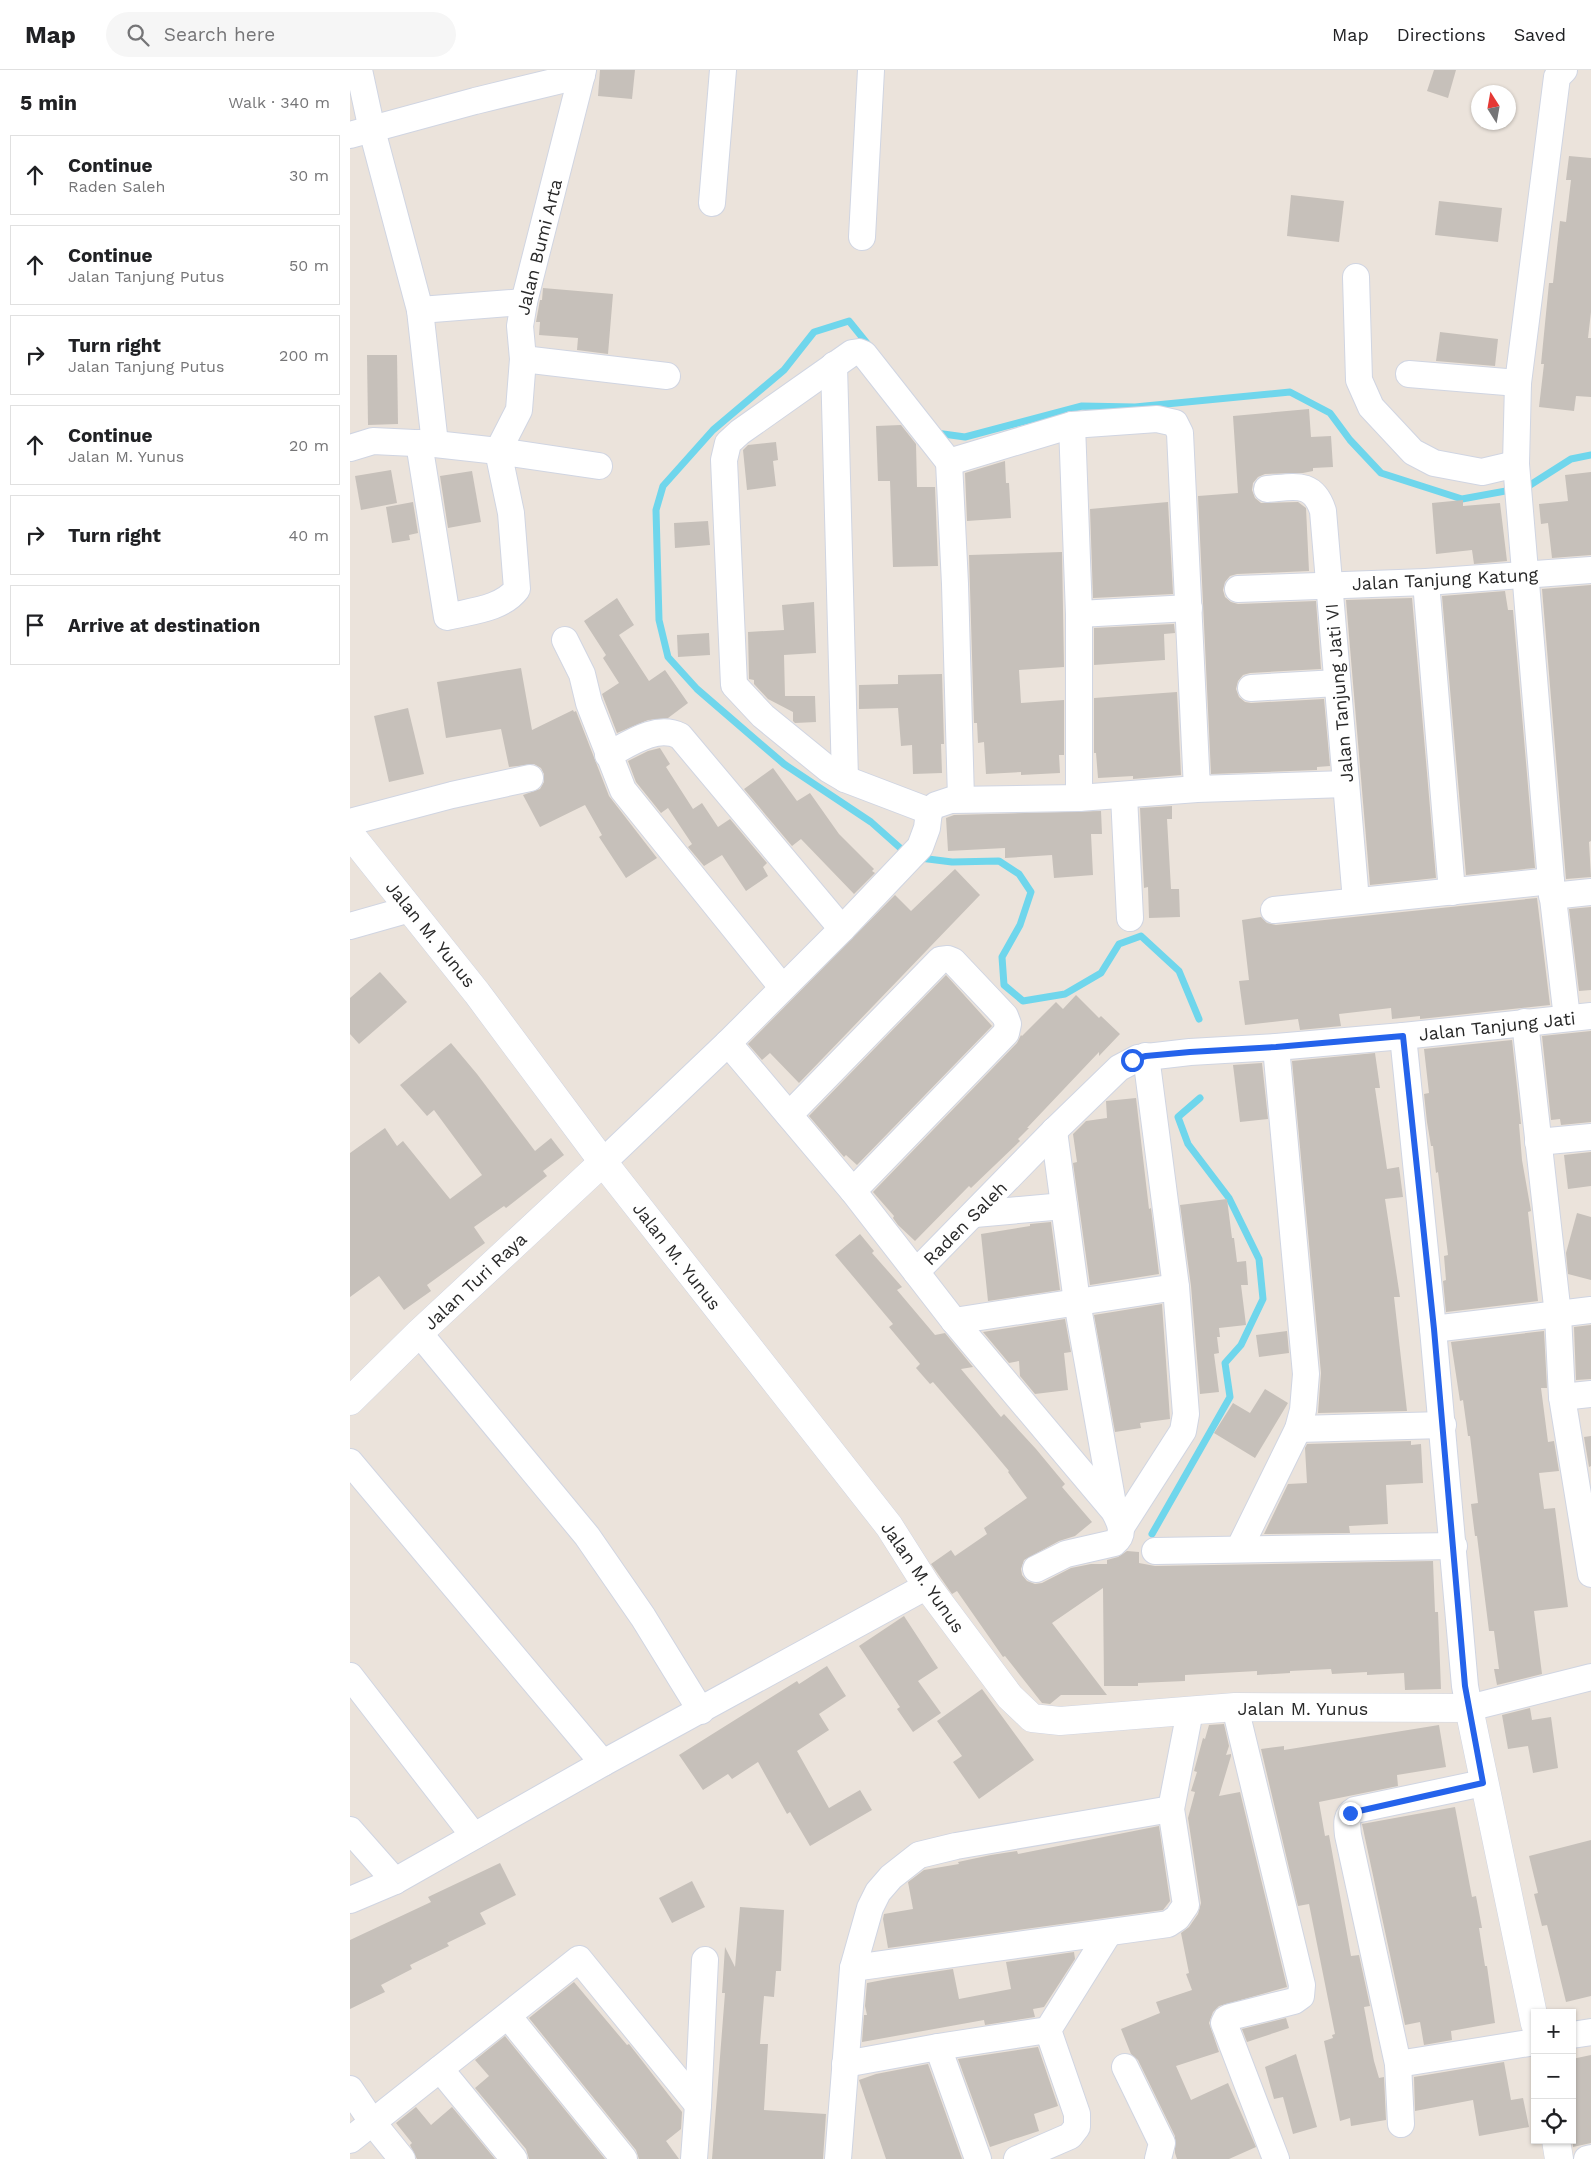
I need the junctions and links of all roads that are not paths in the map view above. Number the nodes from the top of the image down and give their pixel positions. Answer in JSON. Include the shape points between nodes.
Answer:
{"nodes":[{"id":1,"x":359,"y":70,"type":"edge"},
{"id":2,"x":723,"y":70,"type":"edge"},
{"id":3,"x":871,"y":70,"type":"edge"},
{"id":4,"x":1564,"y":70,"type":"edge"},
{"id":5,"x":582,"y":72,"type":"edge"},
{"id":6,"x":361,"y":132,"type":"edge"},
{"id":7,"x":712,"y":204,"type":"dead end"},
{"id":8,"x":862,"y":237,"type":"dead end"},
{"id":9,"x":1356,"y":277,"type":"dead end"},
{"id":10,"x":524,"y":302,"type":"junction"},
{"id":11,"x":420,"y":310,"type":"junction"},
{"id":12,"x":523,"y":359,"type":"junction"},
{"id":13,"x":834,"y":365,"type":"junction"},
{"id":14,"x":1409,"y":374,"type":"dead end"},
{"id":15,"x":667,"y":376,"type":"dead end"},
{"id":16,"x":1518,"y":383,"type":"junction"},
{"id":17,"x":1072,"y":425,"type":"junction"},
{"id":18,"x":427,"y":443,"type":"junction"},
{"id":19,"x":350,"y":448,"type":"edge"},
{"id":20,"x":498,"y":451,"type":"junction"},
{"id":21,"x":949,"y":462,"type":"junction"},
{"id":22,"x":599,"y":466,"type":"dead end"},
{"id":23,"x":1517,"y":480,"type":"junction"},
{"id":24,"x":1267,"y":489,"type":"dead end"},
{"id":25,"x":1591,"y":570,"type":"edge"},
{"id":26,"x":1524,"y":576,"type":"junction"},
{"id":27,"x":1426,"y":582,"type":"junction"},
{"id":28,"x":1330,"y":585,"type":"junction"},
{"id":29,"x":1238,"y":589,"type":"dead end"},
{"id":30,"x":1189,"y":608,"type":"junction"},
{"id":31,"x":1079,"y":614,"type":"junction"},
{"id":32,"x":565,"y":640,"type":"dead end"},
{"id":33,"x":1337,"y":683,"type":"junction"},
{"id":34,"x":1251,"y":688,"type":"dead end"},
{"id":35,"x":608,"y":755,"type":"junction"},
{"id":36,"x":530,"y":778,"type":"dead end"},
{"id":37,"x":845,"y":779,"type":"junction"},
{"id":38,"x":1346,"y":784,"type":"junction"},
{"id":39,"x":1197,"y":789,"type":"junction"},
{"id":40,"x":1124,"y":796,"type":"junction"},
{"id":41,"x":1079,"y":798,"type":"junction"},
{"id":42,"x":961,"y":799,"type":"junction"},
{"id":43,"x":929,"y":811,"type":"junction"},
{"id":44,"x":350,"y":822,"type":"edge"},
{"id":45,"x":350,"y":834,"type":"edge"},
{"id":46,"x":1552,"y":889,"type":"junction"},
{"id":47,"x":1452,"y":892,"type":"junction"},
{"id":48,"x":1591,"y":892,"type":"edge"},
{"id":49,"x":1356,"y":901,"type":"junction"},
{"id":50,"x":410,"y":909,"type":"junction"},
{"id":51,"x":1274,"y":910,"type":"dead end"},
{"id":52,"x":1130,"y":918,"type":"dead end"},
{"id":53,"x":350,"y":926,"type":"edge"},
{"id":54,"x":842,"y":929,"type":"junction"},
{"id":55,"x":782,"y":987,"type":"junction"},
{"id":56,"x":1579,"y":1017,"type":"edge"},
{"id":57,"x":1525,"y":1022,"type":"junction"},
{"id":58,"x":1403,"y":1036,"type":"junction"},
{"id":59,"x":728,"y":1043,"type":"junction"},
{"id":60,"x":1276,"y":1047,"type":"junction"},
{"id":61,"x":1146,"y":1056,"type":"junction"},
{"id":62,"x":788,"y":1115,"type":"junction"},
{"id":63,"x":1054,"y":1131,"type":"junction"},
{"id":64,"x":1591,"y":1137,"type":"edge"},
{"id":65,"x":1538,"y":1142,"type":"junction"},
{"id":66,"x":603,"y":1162,"type":"junction"},
{"id":67,"x":853,"y":1191,"type":"junction"},
{"id":68,"x":1064,"y":1206,"type":"junction"},
{"id":69,"x":975,"y":1214,"type":"junction"},
{"id":70,"x":916,"y":1272,"type":"junction"},
{"id":71,"x":1176,"y":1287,"type":"junction"},
{"id":72,"x":1077,"y":1302,"type":"junction"},
{"id":73,"x":1591,"y":1310,"type":"edge"},
{"id":74,"x":1558,"y":1315,"type":"junction"},
{"id":75,"x":954,"y":1321,"type":"junction"},
{"id":76,"x":1434,"y":1329,"type":"junction"},
{"id":77,"x":419,"y":1333,"type":"junction"},
{"id":78,"x":1591,"y":1394,"type":"edge"},
{"id":79,"x":1562,"y":1397,"type":"junction"},
{"id":80,"x":350,"y":1401,"type":"edge"},
{"id":81,"x":1443,"y":1425,"type":"junction"},
{"id":82,"x":1298,"y":1429,"type":"junction"},
{"id":83,"x":350,"y":1462,"type":"edge"},
{"id":84,"x":1583,"y":1485,"type":"edge"},
{"id":85,"x":1118,"y":1518,"type":"junction"},
{"id":86,"x":1454,"y":1546,"type":"junction"},
{"id":87,"x":1238,"y":1549,"type":"junction"},
{"id":88,"x":1156,"y":1551,"type":"dead end"},
{"id":89,"x":1036,"y":1569,"type":"dead end"},
{"id":90,"x":1591,"y":1574,"type":"edge"},
{"id":91,"x":927,"y":1586,"type":"junction"},
{"id":92,"x":350,"y":1676,"type":"edge"},
{"id":93,"x":1591,"y":1677,"type":"edge"},
{"id":94,"x":1235,"y":1707,"type":"junction"},
{"id":95,"x":1469,"y":1708,"type":"junction"},
{"id":96,"x":701,"y":1711,"type":"junction"},
{"id":97,"x":1190,"y":1711,"type":"junction"},
{"id":98,"x":604,"y":1763,"type":"junction"},
{"id":99,"x":1483,"y":1783,"type":"junction"},
{"id":100,"x":1171,"y":1809,"type":"junction"},
{"id":101,"x":350,"y":1830,"type":"edge"},
{"id":102,"x":474,"y":1836,"type":"junction"},
{"id":103,"x":395,"y":1881,"type":"junction"},
{"id":104,"x":350,"y":1900,"type":"edge"},
{"id":105,"x":1108,"y":1934,"type":"junction"},
{"id":106,"x":705,"y":1960,"type":"dead end"},
{"id":107,"x":853,"y":1968,"type":"junction"},
{"id":108,"x":1532,"y":2009,"type":"edge"},
{"id":109,"x":508,"y":2016,"type":"junction"},
{"id":110,"x":1048,"y":2030,"type":"junction"},
{"id":111,"x":1591,"y":2032,"type":"edge"},
{"id":112,"x":1576,"y":2034,"type":"edge"},
{"id":113,"x":1531,"y":2043,"type":"edge"},
{"id":114,"x":938,"y":2047,"type":"junction"},
{"id":115,"x":845,"y":2064,"type":"junction"},
{"id":116,"x":1398,"y":2064,"type":"junction"},
{"id":117,"x":1125,"y":2067,"type":"dead end"},
{"id":118,"x":440,"y":2069,"type":"junction"},
{"id":119,"x":350,"y":2089,"type":"edge"},
{"id":120,"x":698,"y":2105,"type":"junction"},
{"id":121,"x":373,"y":2123,"type":"junction"},
{"id":122,"x":1401,"y":2124,"type":"dead end"},
{"id":123,"x":350,"y":2140,"type":"edge"},
{"id":124,"x":1557,"y":2144,"type":"edge"},
{"id":125,"x":1023,"y":2158,"type":"edge"},
{"id":126,"x":1591,"y":2158,"type":"edge"},
{"id":127,"x":402,"y":2159,"type":"edge"},
{"id":128,"x":514,"y":2159,"type":"edge"},
{"id":129,"x":624,"y":2159,"type":"edge"},
{"id":130,"x":694,"y":2159,"type":"edge"},
{"id":131,"x":838,"y":2159,"type":"edge"},
{"id":132,"x":978,"y":2159,"type":"edge"},
{"id":133,"x":1158,"y":2159,"type":"edge"},
{"id":134,"x":1276,"y":2159,"type":"edge"},
{"id":135,"x":1559,"y":2159,"type":"edge"},
{"id":136,"x":1587,"y":2159,"type":"edge"}],
"edges":[{"from":1,"to":6,"type":"street"},
{"from":2,"to":7,"type":"street"},
{"from":3,"to":8,"type":"street"},
{"from":4,"to":16,"type":"street","via":[[1557,77]]},
{"from":5,"to":6,"type":"street"},
{"from":5,"to":10,"type":"street","name":"Jalan Bumi Arta"},
{"from":6,"to":11,"type":"street"},
{"from":9,"to":23,"type":"street","via":[[1359,380],[1371,406],[1413,452],[1434,464]]},
{"from":10,"to":11,"type":"street"},
{"from":10,"to":12,"type":"street","name":"Jalan Bumi Arta","via":[[520,326]]},
{"from":11,"to":18,"type":"street"},
{"from":12,"to":15,"type":"street"},
{"from":12,"to":20,"type":"street","name":"Jalan Bumi Arta","via":[[519,410]]},
{"from":13,"to":21,"type":"street","via":[[856,352],[864,354]]},
{"from":13,"to":37,"type":"street"},
{"from":13,"to":37,"type":"street","via":[[732,438],[724,460],[734,685],[763,716]]},
{"from":14,"to":16,"type":"street"},
{"from":16,"to":23,"type":"street"},
{"from":17,"to":21,"type":"street"},
{"from":17,"to":30,"type":"street","via":[[1157,419],[1172,421],[1177,426],[1180,433]]},
{"from":17,"to":31,"type":"street"},
{"from":18,"to":19,"type":"street","via":[[373,441]]},
{"from":18,"to":20,"type":"street"},
{"from":18,"to":20,"type":"street","via":[[447,617],[500,604],[517,588],[511,513]]},
{"from":20,"to":22,"type":"street"},
{"from":21,"to":42,"type":"street"},
{"from":23,"to":26,"type":"street"},
{"from":24,"to":28,"type":"street","name":"Jalan Tanjung Jati VI","via":[[1303,487],[1316,494],[1322,511]]},
{"from":25,"to":26,"type":"street","name":"Jalan Tanjung Katung"},
{"from":26,"to":27,"type":"street","name":"Jalan Tanjung Katung"},
{"from":26,"to":46,"type":"street"},
{"from":27,"to":28,"type":"street","name":"Jalan Tanjung Katung"},
{"from":27,"to":47,"type":"street"},
{"from":28,"to":29,"type":"street","name":"Jalan Tanjung Katung"},
{"from":28,"to":33,"type":"street","name":"Jalan Tanjung Jati VI"},
{"from":30,"to":31,"type":"street"},
{"from":30,"to":39,"type":"street"},
{"from":31,"to":41,"type":"street"},
{"from":32,"to":35,"type":"street","via":[[582,674],[589,704]]},
{"from":33,"to":34,"type":"street"},
{"from":33,"to":38,"type":"street","name":"Jalan Tanjung Jati VI"},
{"from":35,"to":54,"type":"street","via":[[648,735],[672,732],[680,736]]},
{"from":35,"to":55,"type":"street","via":[[623,790],[635,808]]},
{"from":36,"to":44,"type":"street"},
{"from":37,"to":43,"type":"street"},
{"from":38,"to":39,"type":"street"},
{"from":38,"to":49,"type":"street","name":"Jalan Tanjung Jati VI"},
{"from":39,"to":40,"type":"street"},
{"from":40,"to":41,"type":"street"},
{"from":40,"to":52,"type":"street"},
{"from":41,"to":42,"type":"street"},
{"from":42,"to":43,"type":"street","via":[[936,804]]},
{"from":43,"to":54,"type":"street","via":[[920,847]]},
{"from":45,"to":50,"type":"street","name":"Jalan M. Yunus"},
{"from":46,"to":47,"type":"street"},
{"from":46,"to":48,"type":"street"},
{"from":46,"to":56,"type":"street"},
{"from":47,"to":49,"type":"street"},
{"from":49,"to":51,"type":"street"},
{"from":50,"to":53,"type":"street"},
{"from":50,"to":66,"type":"street","name":"Jalan M. Yunus","via":[[478,993]]},
{"from":54,"to":55,"type":"street"},
{"from":55,"to":59,"type":"street"},
{"from":56,"to":57,"type":"street","name":"Jalan Tanjung Jati"},
{"from":57,"to":58,"type":"street","name":"Jalan Tanjung Jati"},
{"from":57,"to":65,"type":"street"},
{"from":58,"to":60,"type":"street","name":"Jalan Tanjung Jati"},
{"from":58,"to":76,"type":"street"},
{"from":59,"to":62,"type":"street","name":"Raden Saleh"},
{"from":59,"to":66,"type":"street"},
{"from":60,"to":61,"type":"street","name":"Raden Saleh"},
{"from":60,"to":82,"type":"street","via":[[1306,1374]]},
{"from":61,"to":63,"type":"street","name":"Raden Saleh","via":[[1119,1068]]},
{"from":61,"to":71,"type":"street"},
{"from":62,"to":67,"type":"street","name":"Raden Saleh"},
{"from":62,"to":67,"type":"street","via":[[940,960],[953,961],[1005,1016],[1008,1024],[1006,1033]]},
{"from":63,"to":68,"type":"street"},
{"from":63,"to":69,"type":"street","name":"Raden Saleh"},
{"from":64,"to":65,"type":"street"},
{"from":65,"to":74,"type":"street"},
{"from":66,"to":77,"type":"street","name":"Jalan Turi Raya"},
{"from":66,"to":91,"type":"street","name":"Jalan M. Yunus","via":[[889,1526]]},
{"from":67,"to":70,"type":"street","name":"Raden Saleh"},
{"from":68,"to":69,"type":"street"},
{"from":68,"to":72,"type":"street"},
{"from":69,"to":70,"type":"street","name":"Raden Saleh"},
{"from":70,"to":75,"type":"street"},
{"from":71,"to":72,"type":"street"},
{"from":71,"to":85,"type":"street","via":[[1186,1414],[1183,1431]]},
{"from":72,"to":75,"type":"street"},
{"from":72,"to":85,"type":"street"},
{"from":73,"to":74,"type":"street"},
{"from":74,"to":76,"type":"street"},
{"from":74,"to":79,"type":"street"},
{"from":75,"to":85,"type":"street"},
{"from":76,"to":81,"type":"street"},
{"from":77,"to":80,"type":"street","name":"Jalan Turi Raya"},
{"from":77,"to":96,"type":"street","via":[[587,1536],[643,1617]]},
{"from":78,"to":79,"type":"street"},
{"from":79,"to":84,"type":"street"},
{"from":81,"to":82,"type":"street"},
{"from":81,"to":86,"type":"street"},
{"from":82,"to":87,"type":"street"},
{"from":83,"to":98,"type":"street"},
{"from":84,"to":90,"type":"street"},
{"from":85,"to":89,"type":"street","via":[[1120,1538],[1114,1544],[1066,1554]]},
{"from":86,"to":87,"type":"street"},
{"from":86,"to":95,"type":"street"},
{"from":87,"to":88,"type":"street"},
{"from":91,"to":96,"type":"street"},
{"from":91,"to":97,"type":"street","name":"Jalan M. Yunus","via":[[1010,1697],[1032,1718],[1060,1722]]},
{"from":92,"to":102,"type":"street"},
{"from":93,"to":95,"type":"street"},
{"from":94,"to":95,"type":"street","name":"Jalan M. Yunus"},
{"from":94,"to":97,"type":"street","name":"Jalan M. Yunus"},
{"from":94,"to":134,"type":"street","via":[[1302,1985],[1301,1996],[1294,2001],[1230,2017],[1224,2024]]},
{"from":95,"to":99,"type":"street"},
{"from":96,"to":98,"type":"street"},
{"from":97,"to":100,"type":"street"},
{"from":98,"to":102,"type":"street"},
{"from":99,"to":108,"type":"street"},
{"from":99,"to":116,"type":"street","via":[[1356,1810],[1347,1818]]},
{"from":100,"to":105,"type":"street","via":[[1186,1905],[1182,1913],[1168,1924]]},
{"from":100,"to":107,"type":"street","via":[[919,1855],[878,1892],[870,1908]]},
{"from":101,"to":103,"type":"street"},
{"from":102,"to":103,"type":"street"},
{"from":103,"to":104,"type":"street"},
{"from":105,"to":107,"type":"street"},
{"from":105,"to":110,"type":"street"},
{"from":106,"to":120,"type":"street"},
{"from":107,"to":115,"type":"street"},
{"from":109,"to":118,"type":"street"},
{"from":109,"to":120,"type":"street","via":[[579,1959]]},
{"from":109,"to":129,"type":"street"},
{"from":110,"to":114,"type":"street"},
{"from":110,"to":125,"type":"street","via":[[1079,2123],[1070,2136]]},
{"from":111,"to":112,"type":"street"},
{"from":113,"to":116,"type":"street"},
{"from":114,"to":115,"type":"street"},
{"from":114,"to":132,"type":"street"},
{"from":115,"to":131,"type":"street"},
{"from":116,"to":122,"type":"street"},
{"from":117,"to":133,"type":"street","via":[[1162,2144]]},
{"from":118,"to":121,"type":"street"},
{"from":118,"to":128,"type":"street"},
{"from":119,"to":121,"type":"street"},
{"from":120,"to":130,"type":"street"},
{"from":121,"to":123,"type":"street"},
{"from":121,"to":127,"type":"street"},
{"from":124,"to":135,"type":"street"},
{"from":126,"to":136,"type":"street"}]}
